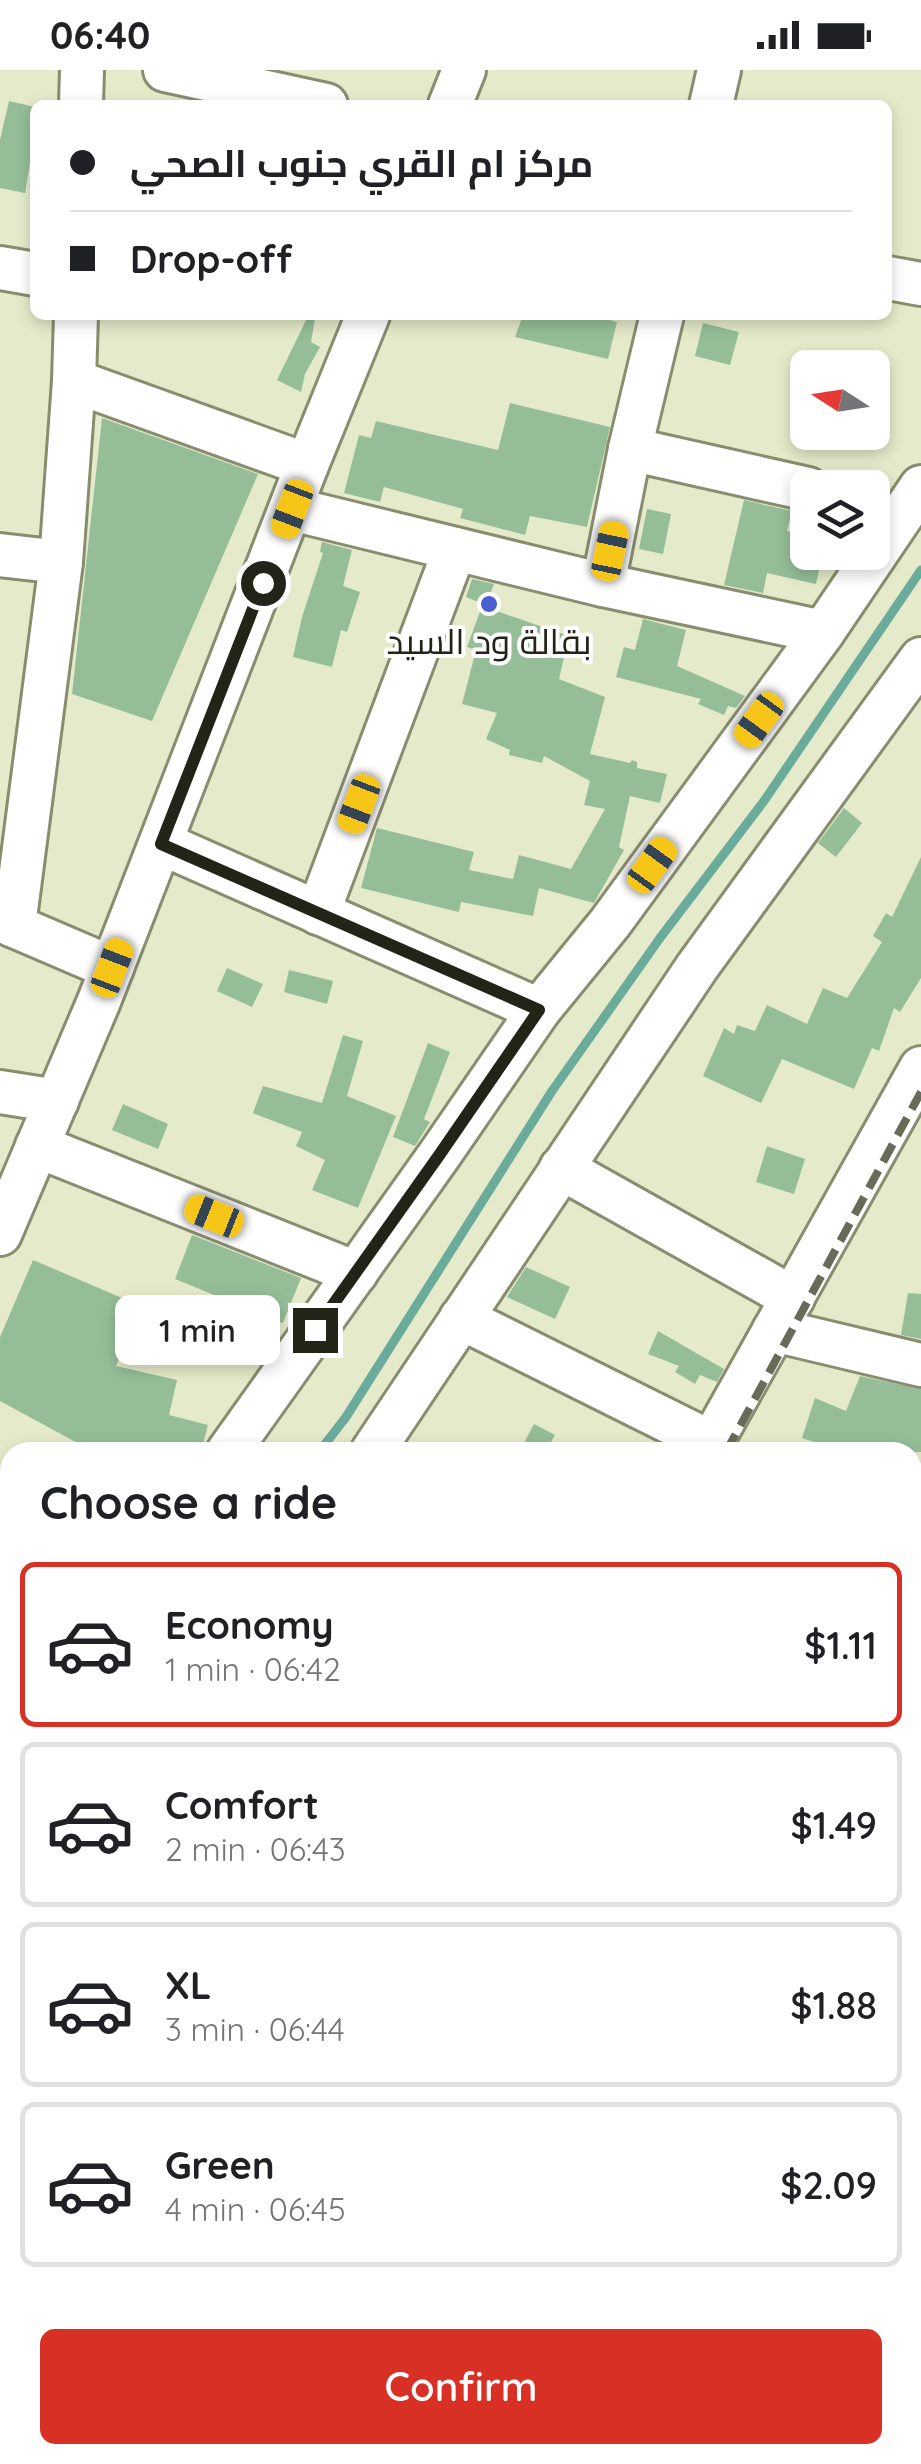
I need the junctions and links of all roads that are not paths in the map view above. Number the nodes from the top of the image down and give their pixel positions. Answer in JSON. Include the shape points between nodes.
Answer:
{"nodes":[{"id":1,"x":82,"y":70,"type":"edge"},
{"id":2,"x":164,"y":70,"type":"edge"},
{"id":3,"x":464,"y":70,"type":"edge"},
{"id":4,"x":719,"y":70,"type":"edge"},
{"id":5,"x":81,"y":100,"type":"edge"},
{"id":6,"x":303,"y":100,"type":"edge"},
{"id":7,"x":452,"y":100,"type":"edge"},
{"id":8,"x":712,"y":100,"type":"edge"},
{"id":9,"x":0,"y":268,"type":"edge"},
{"id":10,"x":30,"y":273,"type":"edge"},
{"id":11,"x":892,"y":279,"type":"edge"},
{"id":12,"x":921,"y":284,"type":"edge"},
{"id":13,"x":76,"y":320,"type":"edge"},
{"id":14,"x":366,"y":320,"type":"edge"},
{"id":15,"x":661,"y":320,"type":"edge"},
{"id":16,"x":74,"y":381,"type":"junction"},
{"id":17,"x":630,"y":449,"type":"junction"},
{"id":18,"x":307,"y":464,"type":"junction"},
{"id":19,"x":790,"y":484,"type":"edge"},
{"id":20,"x":900,"y":500,"type":"edge"},
{"id":21,"x":292,"y":509,"type":"junction"},
{"id":22,"x":455,"y":549,"type":"junction"},
{"id":23,"x":0,"y":555,"type":"edge"},
{"id":24,"x":61,"y":562,"type":"junction"},
{"id":25,"x":603,"y":585,"type":"junction"},
{"id":26,"x":822,"y":632,"type":"junction"},
{"id":27,"x":921,"y":658,"type":"edge"},
{"id":28,"x":161,"y":844,"type":"junction"},
{"id":29,"x":318,"y":912,"type":"junction"},
{"id":30,"x":7,"y":923,"type":"edge"},
{"id":31,"x":112,"y":968,"type":"junction"},
{"id":32,"x":539,"y":1010,"type":"junction"},
{"id":33,"x":921,"y":1068,"type":"edge"},
{"id":34,"x":0,"y":1092,"type":"edge"},
{"id":35,"x":57,"y":1100,"type":"junction"},
{"id":36,"x":37,"y":1146,"type":"junction"},
{"id":37,"x":562,"y":1168,"type":"junction"},
{"id":38,"x":0,"y":1234,"type":"edge"},
{"id":39,"x":356,"y":1273,"type":"junction"},
{"id":40,"x":784,"y":1314,"type":"junction"},
{"id":41,"x":461,"y":1318,"type":"junction"},
{"id":42,"x":921,"y":1365,"type":"edge"},
{"id":43,"x":235,"y":1442,"type":"edge"},
{"id":44,"x":379,"y":1442,"type":"edge"},
{"id":45,"x":698,"y":1442,"type":"edge"},
{"id":46,"x":712,"y":1442,"type":"edge"}],
"edges":[{"from":1,"to":5,"type":"street"},
{"from":2,"to":6,"type":"street"},
{"from":3,"to":7,"type":"street"},
{"from":4,"to":8,"type":"street"},
{"from":9,"to":10,"type":"street"},
{"from":11,"to":12,"type":"street"},
{"from":13,"to":16,"type":"street"},
{"from":14,"to":18,"type":"street"},
{"from":15,"to":17,"type":"street"},
{"from":16,"to":18,"type":"street"},
{"from":16,"to":24,"type":"street"},
{"from":17,"to":19,"type":"street"},
{"from":17,"to":25,"type":"street"},
{"from":18,"to":21,"type":"street"},
{"from":20,"to":26,"type":"street"},
{"from":21,"to":22,"type":"street"},
{"from":21,"to":28,"type":"street"},
{"from":22,"to":25,"type":"street"},
{"from":22,"to":29,"type":"street"},
{"from":23,"to":24,"type":"street"},
{"from":24,"to":30,"type":"street"},
{"from":25,"to":26,"type":"street"},
{"from":26,"to":32,"type":"street"},
{"from":27,"to":37,"type":"street","via":[[697,967]]},
{"from":28,"to":29,"type":"street"},
{"from":28,"to":31,"type":"street"},
{"from":29,"to":32,"type":"street"},
{"from":30,"to":31,"type":"street"},
{"from":31,"to":35,"type":"street"},
{"from":32,"to":39,"type":"street"},
{"from":33,"to":40,"type":"street"},
{"from":34,"to":35,"type":"street"},
{"from":35,"to":36,"type":"street"},
{"from":36,"to":38,"type":"street"},
{"from":36,"to":39,"type":"street"},
{"from":37,"to":40,"type":"street"},
{"from":37,"to":41,"type":"street"},
{"from":39,"to":43,"type":"street"},
{"from":40,"to":42,"type":"street"},
{"from":40,"to":46,"type":"street"},
{"from":41,"to":44,"type":"street"},
{"from":41,"to":45,"type":"street"}]}
